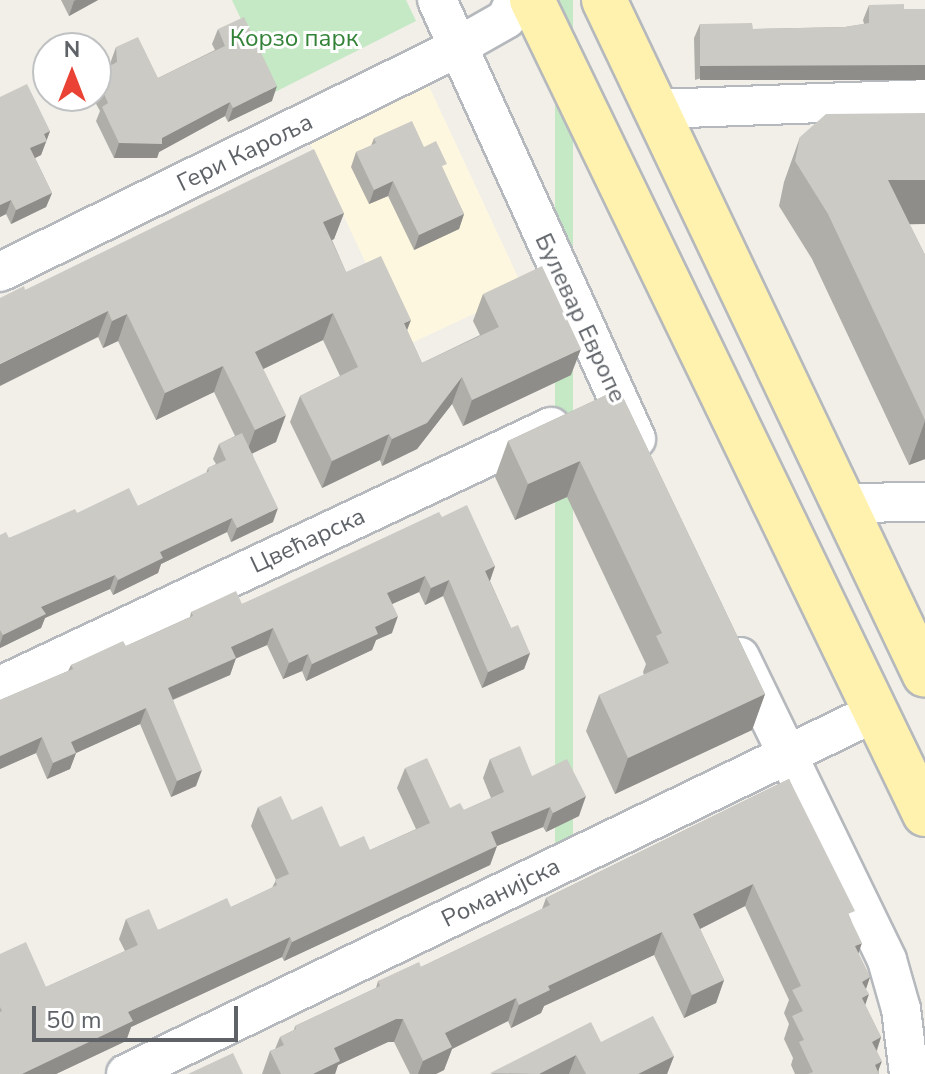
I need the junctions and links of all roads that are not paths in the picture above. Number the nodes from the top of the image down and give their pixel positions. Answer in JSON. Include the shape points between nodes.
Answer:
{"nodes":[{"id":1,"x":437,"y":0,"type":"edge"},
{"id":2,"x":515,"y":0,"type":"edge"},
{"id":3,"x":604,"y":0,"type":"edge"},
{"id":4,"x":541,"y":18,"type":"edge"},
{"id":5,"x":474,"y":38,"type":"junction"},
{"id":6,"x":925,"y":99,"type":"edge"},
{"id":7,"x":658,"y":109,"type":"junction"},
{"id":8,"x":0,"y":272,"type":"edge"},
{"id":9,"x":616,"y":396,"type":"junction"},
{"id":10,"x":649,"y":466,"type":"edge"},
{"id":11,"x":925,"y":502,"type":"edge"},
{"id":12,"x":844,"y":503,"type":"junction"},
{"id":13,"x":722,"y":619,"type":"edge"},
{"id":14,"x":925,"y":675,"type":"edge"},
{"id":15,"x":0,"y":686,"type":"edge"},
{"id":16,"x":876,"y":712,"type":"junction"},
{"id":17,"x":787,"y":755,"type":"junction"},
{"id":18,"x":925,"y":814,"type":"edge"},
{"id":19,"x":126,"y":1074,"type":"edge"},
{"id":20,"x":909,"y":1074,"type":"edge"}],
"edges":[{"from":1,"to":5,"type":"street","name":"Булевар Европе"},
{"from":2,"to":5,"type":"street","name":"Гери Кароља","via":[[506,19]]},
{"from":3,"to":7,"type":"main road"},
{"from":4,"to":5,"type":"street","name":"Гери Кароља"},
{"from":4,"to":16,"type":"main road"},
{"from":5,"to":8,"type":"street","name":"Гери Кароља"},
{"from":5,"to":9,"type":"street","name":"Булевар Европе","via":[[546,247]]},
{"from":6,"to":7,"type":"street"},
{"from":7,"to":12,"type":"main road"},
{"from":9,"to":10,"type":"street","name":"Булевар Европе"},
{"from":9,"to":15,"type":"street","name":"Цвећарска"},
{"from":11,"to":12,"type":"street"},
{"from":12,"to":14,"type":"main road"},
{"from":13,"to":17,"type":"street"},
{"from":16,"to":17,"type":"street","name":"Романијска"},
{"from":16,"to":18,"type":"main road"},
{"from":17,"to":19,"type":"street","name":"Романијска"},
{"from":17,"to":20,"type":"street","via":[[887,960],[901,1009]]}]}
